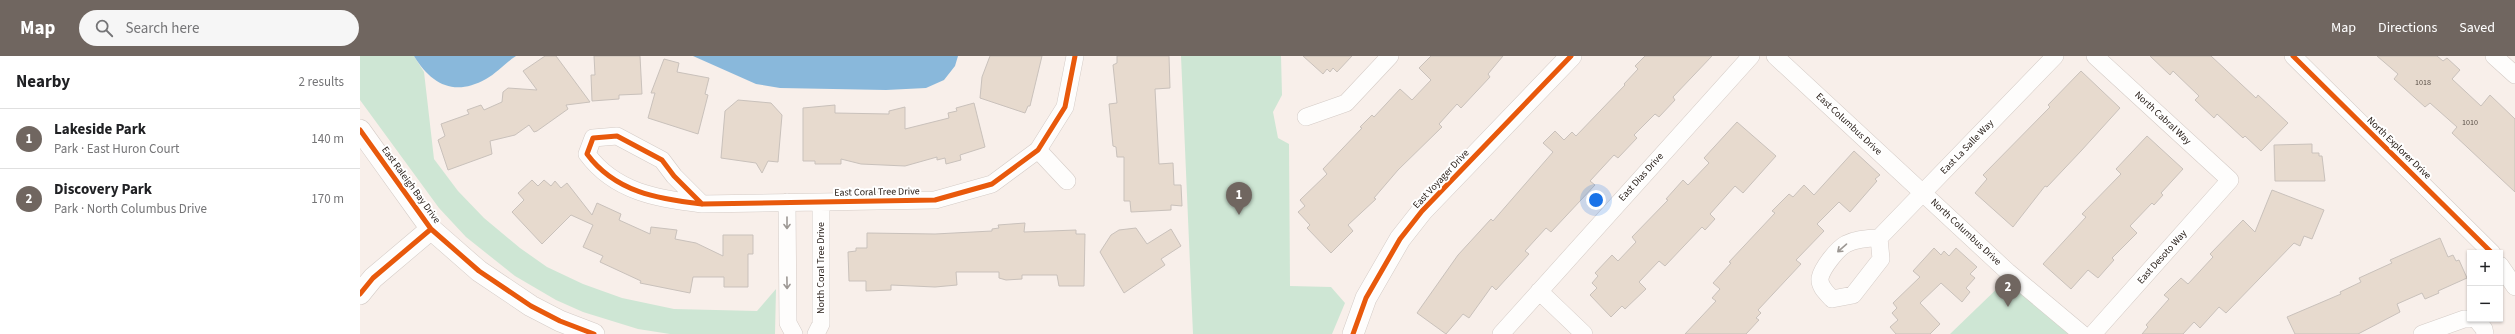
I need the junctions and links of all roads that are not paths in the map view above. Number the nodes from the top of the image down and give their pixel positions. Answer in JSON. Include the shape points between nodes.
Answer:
{"nodes":[{"id":1,"x":1075,"y":56,"type":"edge"},
{"id":2,"x":1390,"y":56,"type":"edge"},
{"id":3,"x":1571,"y":56,"type":"edge"},
{"id":4,"x":1751,"y":56,"type":"edge"},
{"id":5,"x":1775,"y":56,"type":"edge"},
{"id":6,"x":2055,"y":56,"type":"edge"},
{"id":7,"x":2095,"y":56,"type":"edge"},
{"id":8,"x":2293,"y":56,"type":"edge"},
{"id":9,"x":2494,"y":56,"type":"edge"},
{"id":10,"x":2515,"y":75,"type":"edge"},
{"id":11,"x":1306,"y":117,"type":"dead end"},
{"id":12,"x":360,"y":130,"type":"edge"},
{"id":13,"x":1038,"y":150,"type":"junction"},
{"id":14,"x":2230,"y":180,"type":"joint"},
{"id":15,"x":1068,"y":181,"type":"dead end"},
{"id":16,"x":1923,"y":192,"type":"junction"},
{"id":17,"x":787,"y":202,"type":"junction"},
{"id":18,"x":821,"y":202,"type":"junction"},
{"id":19,"x":702,"y":204,"type":"junction"},
{"id":20,"x":431,"y":229,"type":"junction"},
{"id":21,"x":1879,"y":238,"type":"dead end"},
{"id":22,"x":2489,"y":250,"type":"edge"},
{"id":23,"x":2503,"y":269,"type":"edge"},
{"id":24,"x":2515,"y":287,"type":"edge"},
{"id":25,"x":1539,"y":291,"type":"junction"},
{"id":26,"x":360,"y":294,"type":"edge"},
{"id":27,"x":2467,"y":319,"type":"edge"},
{"id":28,"x":2478,"y":322,"type":"edge"},
{"id":29,"x":594,"y":334,"type":"edge"},
{"id":30,"x":794,"y":334,"type":"edge"},
{"id":31,"x":816,"y":334,"type":"edge"},
{"id":32,"x":1353,"y":334,"type":"edge"},
{"id":33,"x":1501,"y":334,"type":"edge"},
{"id":34,"x":1584,"y":334,"type":"edge"},
{"id":35,"x":2082,"y":334,"type":"edge"},
{"id":36,"x":2093,"y":334,"type":"edge"},
{"id":37,"x":2422,"y":334,"type":"edge"},
{"id":38,"x":2485,"y":334,"type":"edge"}],
"edges":[{"from":1,"to":13,"type":"street","via":[[1065,107]]},
{"from":2,"to":11,"type":"street","via":[[1346,103]]},
{"from":3,"to":32,"type":"street","name":"East Voyager Drive","via":[[1422,211],[1400,239],[1366,298]]},
{"from":4,"to":25,"type":"street","name":"East Dias Drive"},
{"from":5,"to":16,"type":"street","name":"East Columbus Drive"},
{"from":6,"to":16,"type":"street","name":"East La Salle Way"},
{"from":7,"to":14,"type":"street","name":"North Cabral Way"},
{"from":8,"to":22,"type":"street","name":"North Explorer Drive"},
{"from":9,"to":10,"type":"street"},
{"from":12,"to":20,"type":"street","name":"East Raleigh Bay Drive"},
{"from":13,"to":15,"type":"street"},
{"from":13,"to":18,"type":"street","name":"East Coral Tree Drive","via":[[992,184],[935,200]]},
{"from":14,"to":36,"type":"street","name":"East Desoto Way"},
{"from":16,"to":21,"type":"street","name":"East La Salle Way"},
{"from":16,"to":35,"type":"street","name":"North Columbus Drive","via":[[2008,272]]},
{"from":17,"to":18,"type":"street","name":"East Coral Tree Drive"},
{"from":17,"to":19,"type":"street","name":"East Coral Tree Drive"},
{"from":17,"to":30,"type":"street","one_way":true,"via":[[788,323]]},
{"from":18,"to":31,"type":"street","name":"North Coral Tree Drive","via":[[821,324]]},
{"from":19,"to":19,"type":"street","name":"East Coral Tree Drive","via":[[662,160],[617,136],[593,138],[587,154],[597,168],[621,186],[664,200]]},
{"from":20,"to":26,"type":"street","via":[[373,278]]},
{"from":20,"to":29,"type":"street","name":"East Raleigh Bay Drive","via":[[504,290],[560,321]]},
{"from":23,"to":24,"type":"street"},
{"from":25,"to":33,"type":"street","name":"East Dias Drive"},
{"from":25,"to":34,"type":"street"},
{"from":27,"to":37,"type":"street"},
{"from":28,"to":38,"type":"street"}]}
